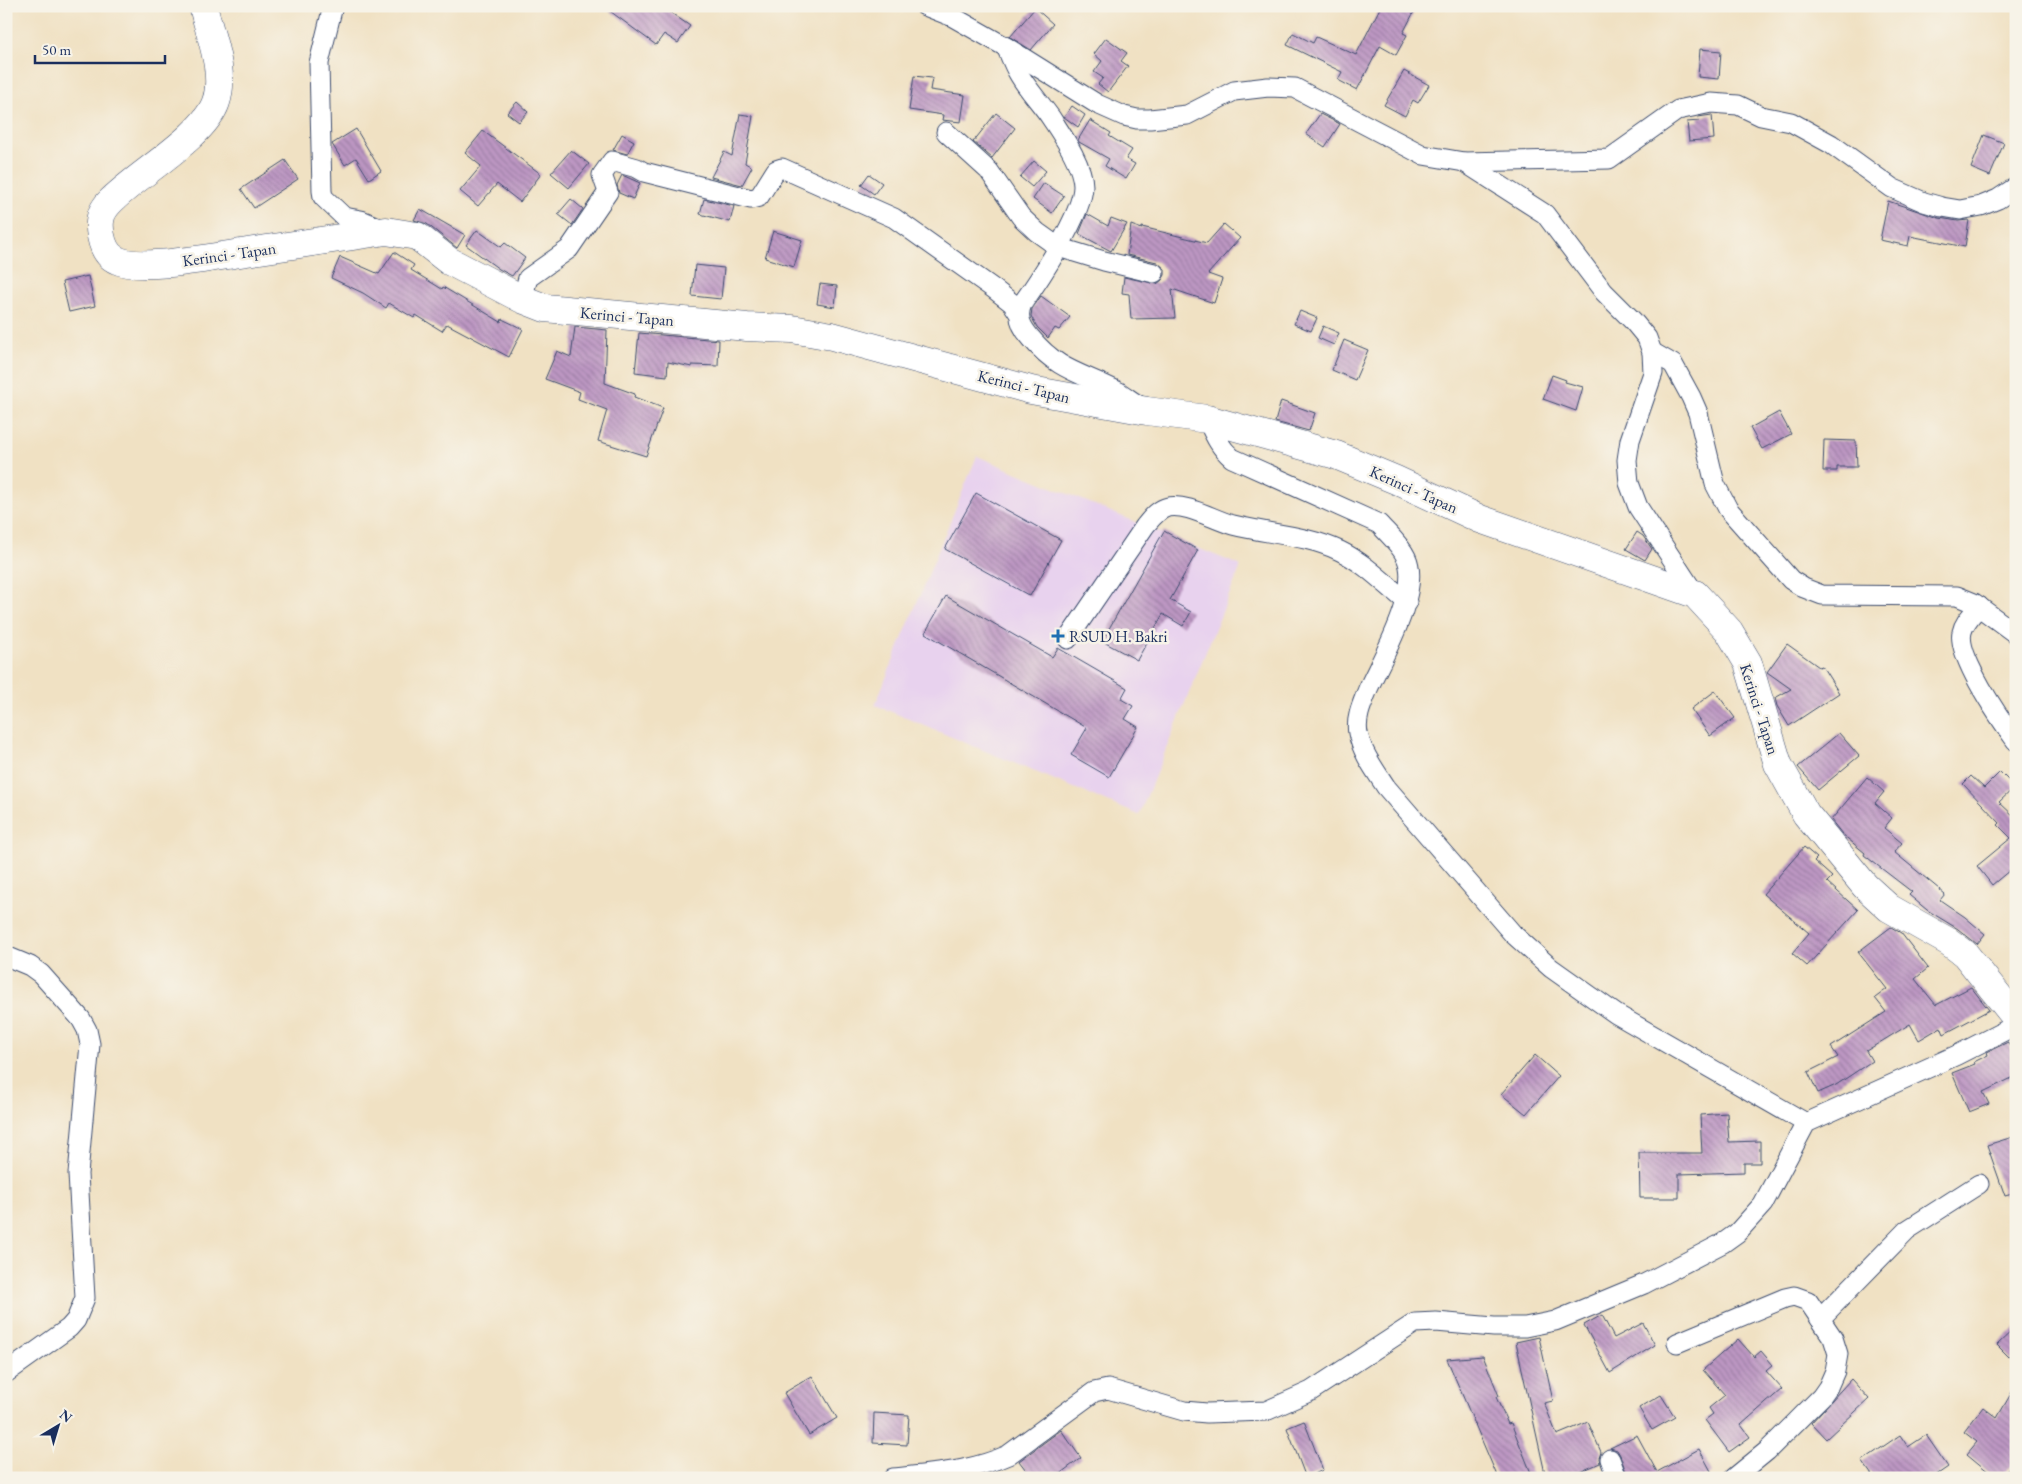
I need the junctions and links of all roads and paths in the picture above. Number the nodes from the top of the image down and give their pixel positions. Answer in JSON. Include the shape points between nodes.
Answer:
{"nodes":[{"id":1,"x":203,"y":6,"type":"edge"},
{"id":2,"x":333,"y":6,"type":"edge"},
{"id":3,"x":925,"y":6,"type":"edge"},
{"id":4,"x":954,"y":12,"type":"edge"},
{"id":5,"x":1006,"y":47,"type":"junction"},
{"id":6,"x":946,"y":132,"type":"dead end"},
{"id":7,"x":1464,"y":162,"type":"junction"},
{"id":8,"x":2016,"y":187,"type":"edge"},
{"id":9,"x":386,"y":231,"type":"junction"},
{"id":10,"x":1056,"y":252,"type":"junction"},
{"id":11,"x":1154,"y":273,"type":"dead end"},
{"id":12,"x":522,"y":299,"type":"junction"},
{"id":13,"x":1018,"y":312,"type":"junction"},
{"id":14,"x":1652,"y":352,"type":"junction"},
{"id":15,"x":1147,"y":411,"type":"junction"},
{"id":16,"x":1207,"y":419,"type":"junction"},
{"id":17,"x":1695,"y":594,"type":"junction"},
{"id":18,"x":1407,"y":602,"type":"junction"},
{"id":19,"x":1979,"y":606,"type":"junction"},
{"id":20,"x":2016,"y":634,"type":"edge"},
{"id":21,"x":1068,"y":639,"type":"dead end"},
{"id":22,"x":2016,"y":741,"type":"edge"},
{"id":23,"x":6,"y":956,"type":"edge"},
{"id":24,"x":2016,"y":1018,"type":"edge"},
{"id":25,"x":2016,"y":1025,"type":"edge"},
{"id":26,"x":1806,"y":1123,"type":"junction"},
{"id":27,"x":1979,"y":1184,"type":"dead end"},
{"id":28,"x":1820,"y":1319,"type":"junction"},
{"id":29,"x":1677,"y":1343,"type":"dead end"},
{"id":30,"x":6,"y":1373,"type":"edge"},
{"id":31,"x":1610,"y":1459,"type":"dead end"},
{"id":32,"x":894,"y":1478,"type":"edge"},
{"id":33,"x":1617,"y":1478,"type":"edge"},
{"id":34,"x":1734,"y":1478,"type":"edge"}],
"edges":[{"from":1,"to":9,"type":"highway","name":"Kerinci - Tapan","via":[[221,79],[216,102],[208,118],[189,137],[101,213],[99,228],[109,255],[130,264],[176,262]]},
{"from":2,"to":9,"type":"street","via":[[319,63],[323,197],[344,217],[361,220]]},
{"from":3,"to":4,"type":"street"},
{"from":4,"to":5,"type":"street"},
{"from":5,"to":7,"type":"street","via":[[1096,104],[1124,116],[1150,120],[1187,115],[1234,91],[1295,88],[1424,155]]},
{"from":5,"to":10,"type":"street","via":[[1017,72],[1051,118],[1080,172],[1083,186],[1081,203]]},
{"from":6,"to":10,"type":"street","via":[[989,171],[1021,217]]},
{"from":7,"to":8,"type":"street","via":[[1609,159],[1678,110],[1711,103],[1738,105],[1761,116],[1791,122],[1831,144],[1892,188],[1942,207],[1960,210],[1981,206]]},
{"from":7,"to":14,"type":"street","via":[[1546,214],[1604,292],[1647,338]]},
{"from":9,"to":12,"type":"highway","name":"Kerinci - Tapan","via":[[417,236],[450,261]]},
{"from":10,"to":11,"type":"street"},
{"from":10,"to":13,"type":"street"},
{"from":12,"to":13,"type":"street","via":[[528,278],[569,249],[608,192],[602,176],[612,161],[751,199],[759,197],[776,170],[782,168],[894,218],[994,289]]},
{"from":12,"to":15,"type":"highway","name":"Kerinci - Tapan","via":[[545,308],[747,328],[792,329],[832,336],[1031,390]]},
{"from":13,"to":15,"type":"street","via":[[1022,328],[1050,359],[1119,392]]},
{"from":14,"to":17,"type":"street","via":[[1653,373],[1630,440],[1627,460],[1629,483],[1638,507]]},
{"from":14,"to":19,"type":"street","via":[[1673,364],[1691,397],[1720,496],[1791,580],[1822,595],[1957,596]]},
{"from":15,"to":16,"type":"highway","name":"Kerinci - Tapan"},
{"from":16,"to":17,"type":"highway","name":"Kerinci - Tapan","via":[[1336,455],[1480,519]]},
{"from":16,"to":18,"type":"street","via":[[1218,444],[1232,458],[1379,524],[1406,556],[1411,573]]},
{"from":17,"to":24,"type":"highway","name":"Kerinci - Tapan","via":[[1729,631],[1748,663],[1778,764],[1806,814],[1865,886],[1890,908],[1965,954]]},
{"from":18,"to":21,"type":"street","via":[[1342,552],[1327,545],[1234,525],[1175,506],[1156,513],[1144,526]]},
{"from":18,"to":26,"type":"street","via":[[1360,707],[1357,732],[1369,761],[1386,787],[1514,934],[1551,968],[1616,1014]]},
{"from":19,"to":20,"type":"street"},
{"from":19,"to":22,"type":"street","via":[[1964,624],[1962,644],[1969,664]]},
{"from":23,"to":30,"type":"street","via":[[41,974],[81,1019],[90,1044],[78,1180],[85,1298],[76,1320],[68,1328]]},
{"from":25,"to":26,"type":"street"},
{"from":26,"to":32,"type":"street","via":[[1763,1204],[1737,1233],[1644,1284],[1555,1321],[1517,1327],[1415,1323],[1311,1391],[1266,1411],[1184,1411],[1102,1389],[1008,1455],[992,1462],[970,1469]]},
{"from":27,"to":28,"type":"street","via":[[1907,1230]]},
{"from":28,"to":29,"type":"street","via":[[1808,1301],[1794,1296]]},
{"from":28,"to":34,"type":"street","via":[[1833,1338],[1838,1354],[1836,1371],[1828,1387],[1767,1452]]},
{"from":31,"to":33,"type":"street"}]}
